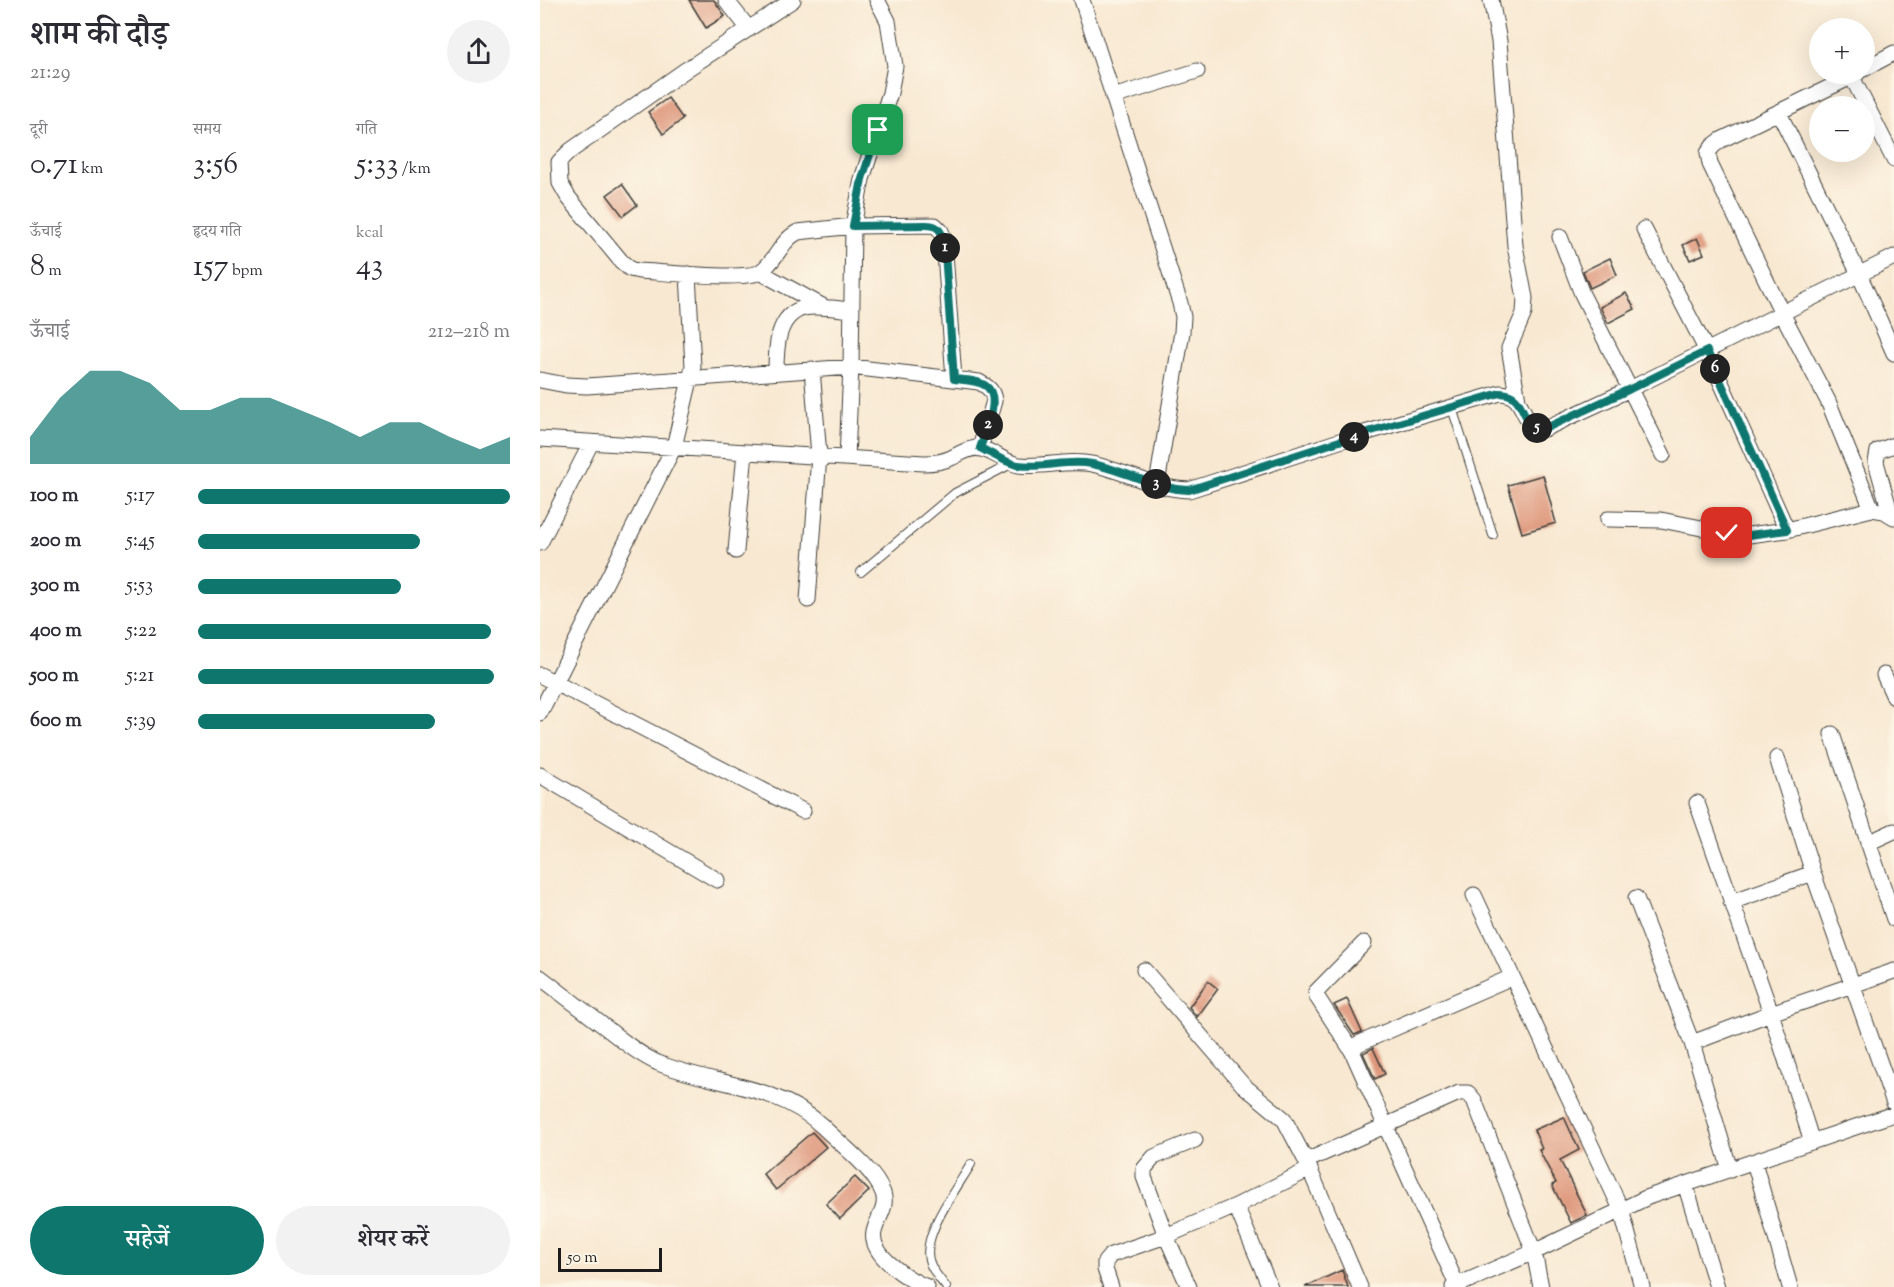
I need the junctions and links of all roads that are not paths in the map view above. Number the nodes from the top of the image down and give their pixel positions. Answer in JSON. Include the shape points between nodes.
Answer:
{"nodes":[{"id":1,"x":726,"y":0,"type":"edge"},
{"id":2,"x":793,"y":0,"type":"edge"},
{"id":3,"x":877,"y":0,"type":"edge"},
{"id":4,"x":1083,"y":0,"type":"edge"},
{"id":5,"x":1491,"y":0,"type":"edge"},
{"id":6,"x":749,"y":29,"type":"junction"},
{"id":7,"x":1894,"y":53,"type":"edge"},
{"id":8,"x":1875,"y":64,"type":"edge"},
{"id":9,"x":1197,"y":71,"type":"dead end"},
{"id":10,"x":1836,"y":84,"type":"edge"},
{"id":11,"x":1863,"y":84,"type":"edge"},
{"id":12,"x":1113,"y":97,"type":"junction"},
{"id":13,"x":1779,"y":113,"type":"junction"},
{"id":14,"x":1894,"y":160,"type":"edge"},
{"id":15,"x":853,"y":226,"type":"junction"},
{"id":16,"x":1644,"y":229,"type":"dead end"},
{"id":17,"x":1560,"y":237,"type":"dead end"},
{"id":18,"x":1894,"y":257,"type":"edge"},
{"id":19,"x":760,"y":272,"type":"junction"},
{"id":20,"x":688,"y":274,"type":"junction"},
{"id":21,"x":1859,"y":274,"type":"junction"},
{"id":22,"x":827,"y":309,"type":"junction"},
{"id":23,"x":852,"y":310,"type":"junction"},
{"id":24,"x":1782,"y":313,"type":"junction"},
{"id":25,"x":1707,"y":351,"type":"junction"},
{"id":26,"x":1894,"y":353,"type":"edge"},
{"id":27,"x":852,"y":367,"type":"junction"},
{"id":28,"x":812,"y":369,"type":"junction"},
{"id":29,"x":776,"y":372,"type":"junction"},
{"id":30,"x":691,"y":378,"type":"junction"},
{"id":31,"x":954,"y":379,"type":"junction"},
{"id":32,"x":540,"y":380,"type":"edge"},
{"id":33,"x":1630,"y":389,"type":"junction"},
{"id":34,"x":1518,"y":400,"type":"junction"},
{"id":35,"x":1452,"y":408,"type":"junction"},
{"id":36,"x":540,"y":439,"type":"edge"},
{"id":37,"x":591,"y":442,"type":"junction"},
{"id":38,"x":1894,"y":445,"type":"edge"},
{"id":39,"x":674,"y":447,"type":"junction"},
{"id":40,"x":984,"y":450,"type":"junction"},
{"id":41,"x":745,"y":452,"type":"junction"},
{"id":42,"x":1663,"y":455,"type":"dead end"},
{"id":43,"x":819,"y":456,"type":"junction"},
{"id":44,"x":847,"y":458,"type":"junction"},
{"id":45,"x":1006,"y":461,"type":"junction"},
{"id":46,"x":1157,"y":484,"type":"junction"},
{"id":47,"x":1872,"y":509,"type":"junction"},
{"id":48,"x":1893,"y":516,"type":"edge"},
{"id":49,"x":1608,"y":519,"type":"dead end"},
{"id":50,"x":1787,"y":530,"type":"junction"},
{"id":51,"x":1492,"y":535,"type":"dead end"},
{"id":52,"x":540,"y":543,"type":"edge"},
{"id":53,"x":736,"y":551,"type":"dead end"},
{"id":54,"x":861,"y":572,"type":"dead end"},
{"id":55,"x":808,"y":600,"type":"dead end"},
{"id":56,"x":540,"y":675,"type":"edge"},
{"id":57,"x":1884,"y":675,"type":"dead end"},
{"id":58,"x":554,"y":683,"type":"junction"},
{"id":59,"x":1894,"y":697,"type":"edge"},
{"id":60,"x":540,"y":713,"type":"edge"},
{"id":61,"x":1832,"y":734,"type":"dead end"},
{"id":62,"x":1777,"y":758,"type":"dead end"},
{"id":63,"x":540,"y":775,"type":"edge"},
{"id":64,"x":1697,"y":803,"type":"dead end"},
{"id":65,"x":803,"y":811,"type":"dead end"},
{"id":66,"x":1894,"y":831,"type":"edge"},
{"id":67,"x":1868,"y":843,"type":"junction"},
{"id":68,"x":1813,"y":873,"type":"junction"},
{"id":69,"x":717,"y":880,"type":"dead end"},
{"id":70,"x":1474,"y":895,"type":"dead end"},
{"id":71,"x":1636,"y":898,"type":"dead end"},
{"id":72,"x":1891,"y":900,"type":"edge"},
{"id":73,"x":1731,"y":902,"type":"junction"},
{"id":74,"x":1894,"y":919,"type":"edge"},
{"id":75,"x":1364,"y":943,"type":"dead end"},
{"id":76,"x":1144,"y":970,"type":"dead end"},
{"id":77,"x":1894,"y":970,"type":"edge"},
{"id":78,"x":540,"y":977,"type":"edge"},
{"id":79,"x":1512,"y":977,"type":"junction"},
{"id":80,"x":1851,"y":985,"type":"junction"},
{"id":81,"x":1772,"y":1013,"type":"junction"},
{"id":82,"x":1692,"y":1044,"type":"junction"},
{"id":83,"x":1352,"y":1051,"type":"junction"},
{"id":84,"x":1894,"y":1103,"type":"edge"},
{"id":85,"x":1894,"y":1114,"type":"edge"},
{"id":86,"x":1385,"y":1126,"type":"junction"},
{"id":87,"x":1195,"y":1140,"type":"dead end"},
{"id":88,"x":1812,"y":1142,"type":"junction"},
{"id":89,"x":1754,"y":1162,"type":"junction"},
{"id":90,"x":971,"y":1164,"type":"dead end"},
{"id":91,"x":1308,"y":1165,"type":"junction"},
{"id":92,"x":1730,"y":1170,"type":"junction"},
{"id":93,"x":1685,"y":1184,"type":"junction"},
{"id":94,"x":1236,"y":1206,"type":"junction"},
{"id":95,"x":1620,"y":1209,"type":"junction"},
{"id":96,"x":1166,"y":1236,"type":"junction"},
{"id":97,"x":1534,"y":1252,"type":"junction"},
{"id":98,"x":922,"y":1285,"type":"edge"},
{"id":99,"x":1455,"y":1286,"type":"edge"},
{"id":100,"x":946,"y":1287,"type":"edge"},
{"id":101,"x":1111,"y":1287,"type":"edge"},
{"id":102,"x":1189,"y":1287,"type":"edge"},
{"id":103,"x":1270,"y":1287,"type":"edge"},
{"id":104,"x":1360,"y":1287,"type":"edge"},
{"id":105,"x":1541,"y":1287,"type":"edge"},
{"id":106,"x":1642,"y":1287,"type":"edge"},
{"id":107,"x":1717,"y":1287,"type":"edge"},
{"id":108,"x":1790,"y":1287,"type":"edge"}],
"edges":[{"from":1,"to":6,"type":"street"},
{"from":2,"to":6,"type":"street"},
{"from":3,"to":15,"type":"street","via":[[888,21],[895,66],[862,179]]},
{"from":4,"to":12,"type":"street"},
{"from":5,"to":34,"type":"street","via":[[1499,41],[1515,246],[1525,298],[1524,313],[1509,348]]},
{"from":6,"to":20,"type":"street","via":[[638,103],[560,162],[560,183],[568,197],[621,261],[639,271]]},
{"from":7,"to":8,"type":"street"},
{"from":9,"to":12,"type":"street"},
{"from":10,"to":13,"type":"street"},
{"from":11,"to":14,"type":"street"},
{"from":12,"to":46,"type":"street","via":[[1183,317]]},
{"from":13,"to":21,"type":"street"},
{"from":13,"to":24,"type":"street","via":[[1721,140],[1708,153]]},
{"from":15,"to":19,"type":"street","via":[[798,232]]},
{"from":15,"to":23,"type":"street"},
{"from":15,"to":31,"type":"street","via":[[935,225],[941,231]]},
{"from":16,"to":25,"type":"street"},
{"from":17,"to":33,"type":"street","via":[[1582,294]]},
{"from":18,"to":21,"type":"street"},
{"from":19,"to":20,"type":"street","via":[[752,276]]},
{"from":19,"to":22,"type":"street"},
{"from":20,"to":30,"type":"street"},
{"from":21,"to":24,"type":"street"},
{"from":21,"to":26,"type":"street"},
{"from":22,"to":23,"type":"street"},
{"from":22,"to":29,"type":"street","via":[[803,308],[787,320],[776,345]]},
{"from":23,"to":27,"type":"street"},
{"from":24,"to":25,"type":"street"},
{"from":24,"to":47,"type":"street","via":[[1828,401]]},
{"from":25,"to":33,"type":"street"},
{"from":25,"to":50,"type":"street"},
{"from":27,"to":28,"type":"street"},
{"from":27,"to":31,"type":"street"},
{"from":27,"to":44,"type":"street"},
{"from":28,"to":29,"type":"street"},
{"from":28,"to":43,"type":"street"},
{"from":29,"to":30,"type":"street"},
{"from":30,"to":32,"type":"street","via":[[587,386]]},
{"from":30,"to":39,"type":"street"},
{"from":31,"to":40,"type":"street","via":[[979,382],[993,394]]},
{"from":33,"to":34,"type":"street","via":[[1544,429],[1527,420]]},
{"from":33,"to":42,"type":"street"},
{"from":34,"to":35,"type":"street","via":[[1509,393],[1500,393]]},
{"from":35,"to":46,"type":"street","via":[[1189,490]]},
{"from":35,"to":51,"type":"lane"},
{"from":36,"to":37,"type":"street"},
{"from":37,"to":39,"type":"street"},
{"from":37,"to":52,"type":"street"},
{"from":38,"to":48,"type":"street","via":[[1878,451],[1876,462]]},
{"from":39,"to":41,"type":"street"},
{"from":39,"to":58,"type":"street"},
{"from":40,"to":44,"type":"street","via":[[924,463]]},
{"from":40,"to":45,"type":"street"},
{"from":41,"to":43,"type":"street"},
{"from":41,"to":53,"type":"street"},
{"from":43,"to":44,"type":"street"},
{"from":43,"to":55,"type":"street"},
{"from":45,"to":46,"type":"street","via":[[1021,465],[1092,464]]},
{"from":45,"to":54,"type":"lane","via":[[955,493]]},
{"from":47,"to":48,"type":"street"},
{"from":47,"to":50,"type":"street"},
{"from":49,"to":50,"type":"street","via":[[1661,520],[1749,535]]},
{"from":56,"to":58,"type":"street"},
{"from":57,"to":59,"type":"street"},
{"from":58,"to":60,"type":"street"},
{"from":58,"to":65,"type":"street"},
{"from":61,"to":67,"type":"street"},
{"from":62,"to":68,"type":"street"},
{"from":63,"to":69,"type":"street"},
{"from":64,"to":73,"type":"street"},
{"from":66,"to":67,"type":"street"},
{"from":67,"to":72,"type":"street"},
{"from":68,"to":73,"type":"street"},
{"from":68,"to":80,"type":"street"},
{"from":70,"to":79,"type":"street"},
{"from":71,"to":82,"type":"street"},
{"from":72,"to":74,"type":"street"},
{"from":73,"to":81,"type":"street"},
{"from":75,"to":83,"type":"street","via":[[1316,992]]},
{"from":76,"to":91,"type":"street","via":[[1244,1085],[1284,1119]]},
{"from":77,"to":80,"type":"street"},
{"from":78,"to":98,"type":"street","via":[[655,1062],[780,1099],[810,1115],[879,1184],[884,1207],[873,1241],[896,1268]]},
{"from":79,"to":83,"type":"street","via":[[1358,1044]]},
{"from":79,"to":95,"type":"street"},
{"from":80,"to":81,"type":"street"},
{"from":80,"to":84,"type":"street"},
{"from":81,"to":82,"type":"street"},
{"from":81,"to":88,"type":"street"},
{"from":82,"to":92,"type":"street"},
{"from":83,"to":86,"type":"street"},
{"from":85,"to":88,"type":"street"},
{"from":86,"to":91,"type":"street"},
{"from":86,"to":97,"type":"street","via":[[1459,1093],[1468,1093]]},
{"from":86,"to":99,"type":"street"},
{"from":87,"to":96,"type":"street","via":[[1154,1157],[1144,1169]]},
{"from":88,"to":89,"type":"street"},
{"from":89,"to":92,"type":"street"},
{"from":89,"to":108,"type":"street"},
{"from":90,"to":100,"type":"lane","via":[[928,1243],[930,1264]]},
{"from":91,"to":94,"type":"street"},
{"from":91,"to":104,"type":"street"},
{"from":92,"to":93,"type":"street"},
{"from":93,"to":95,"type":"street"},
{"from":93,"to":107,"type":"street"},
{"from":94,"to":96,"type":"street"},
{"from":94,"to":103,"type":"street"},
{"from":95,"to":97,"type":"street"},
{"from":95,"to":106,"type":"street"},
{"from":96,"to":101,"type":"street","via":[[1111,1255],[1105,1262]]},
{"from":96,"to":102,"type":"street"},
{"from":97,"to":99,"type":"street"},
{"from":97,"to":105,"type":"street"}]}
